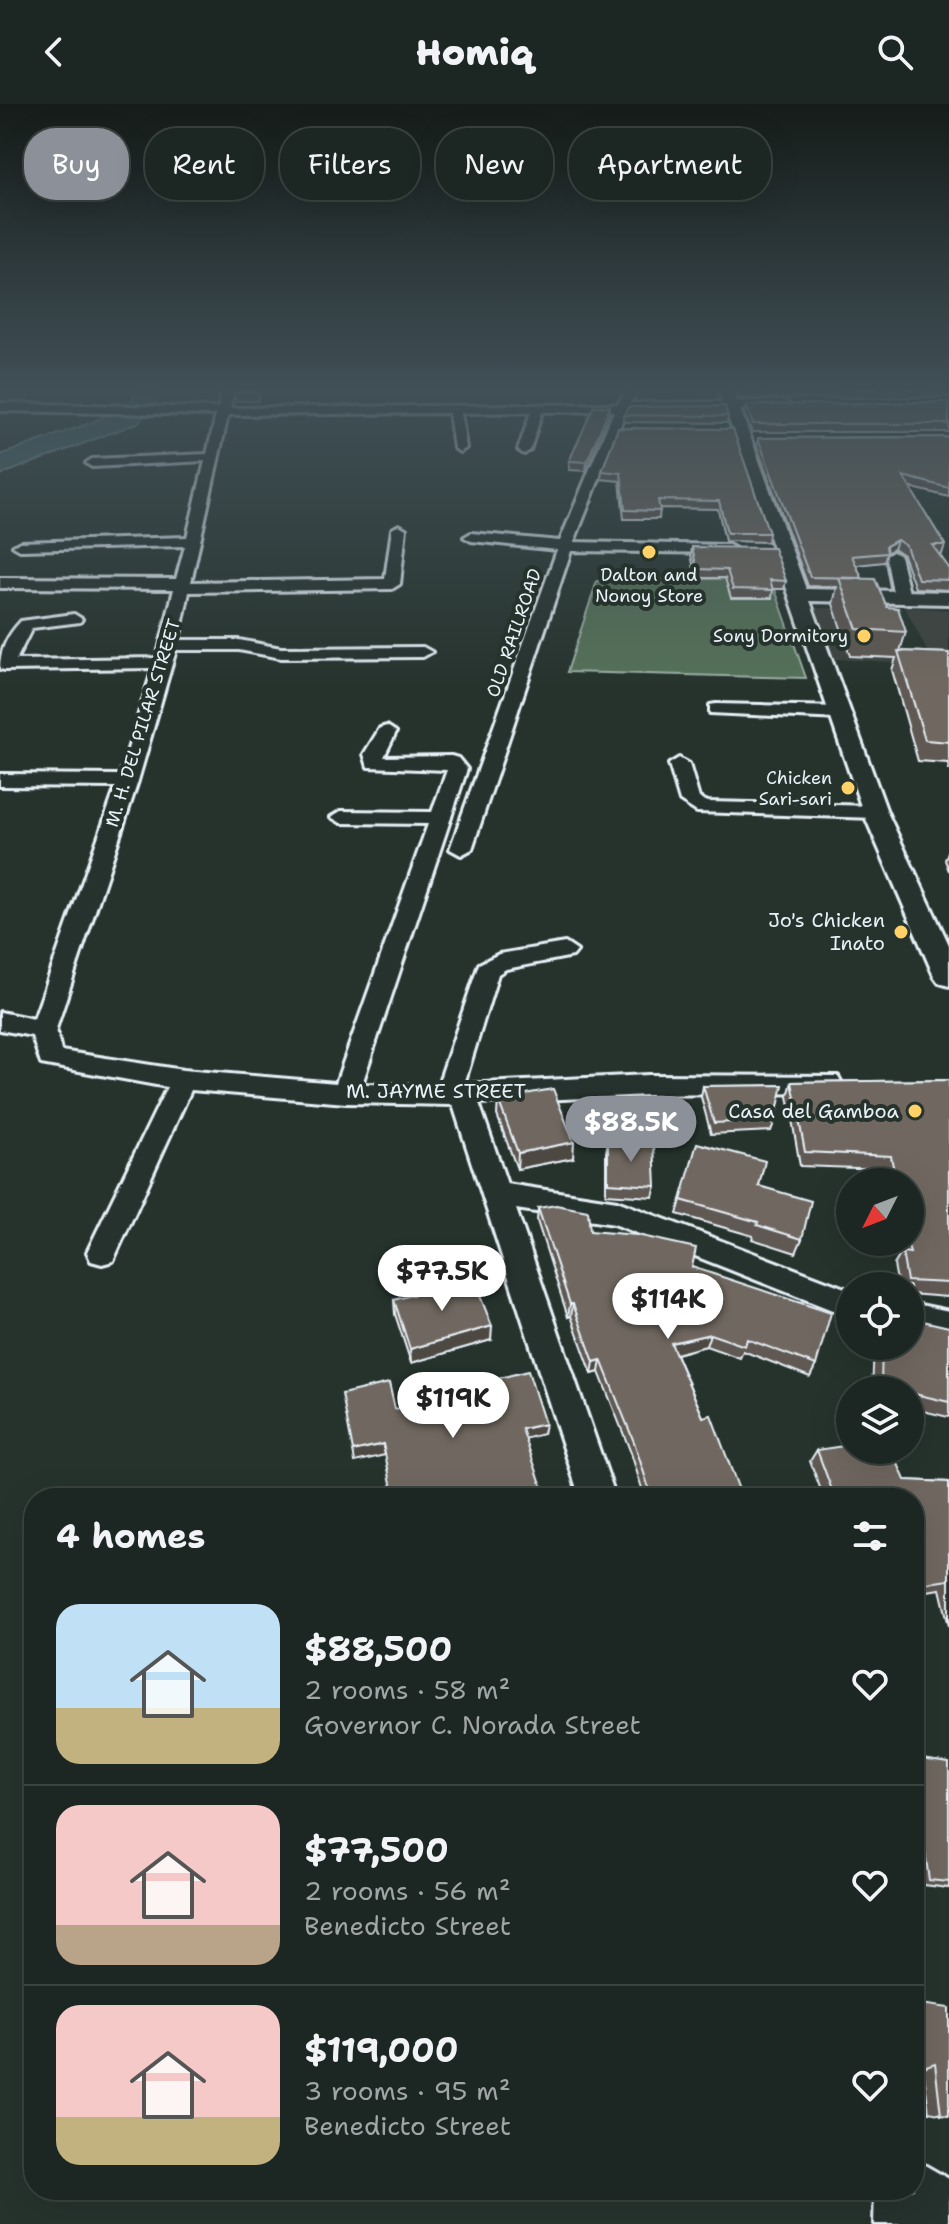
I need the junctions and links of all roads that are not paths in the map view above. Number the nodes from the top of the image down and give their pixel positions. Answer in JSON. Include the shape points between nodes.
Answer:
{"nodes":[{"id":1,"x":207,"y":489,"type":"edge"},
{"id":2,"x":591,"y":489,"type":"edge"},
{"id":3,"x":760,"y":489,"type":"edge"},
{"id":4,"x":399,"y":529,"type":"dead end"},
{"id":5,"x":471,"y":537,"type":"dead end"},
{"id":6,"x":195,"y":541,"type":"junction"},
{"id":7,"x":20,"y":546,"type":"dead end"},
{"id":8,"x":566,"y":546,"type":"junction"},
{"id":9,"x":742,"y":549,"type":"edge"},
{"id":10,"x":893,"y":556,"type":"edge"},
{"id":11,"x":0,"y":583,"type":"edge"},
{"id":12,"x":183,"y":586,"type":"junction"},
{"id":13,"x":798,"y":595,"type":"junction"},
{"id":14,"x":902,"y":597,"type":"junction"},
{"id":15,"x":949,"y":598,"type":"edge"},
{"id":16,"x":74,"y":619,"type":"dead end"},
{"id":17,"x":423,"y":652,"type":"dead end"},
{"id":18,"x":166,"y":654,"type":"junction"},
{"id":19,"x":716,"y":709,"type":"dead end"},
{"id":20,"x":841,"y":713,"type":"junction"},
{"id":21,"x":387,"y":732,"type":"dead end"},
{"id":22,"x":679,"y":764,"type":"dead end"},
{"id":23,"x":0,"y":780,"type":"edge"},
{"id":24,"x":128,"y":781,"type":"junction"},
{"id":25,"x":875,"y":812,"type":"junction"},
{"id":26,"x":341,"y":817,"type":"dead end"},
{"id":27,"x":438,"y":818,"type":"junction"},
{"id":28,"x":461,"y":849,"type":"dead end"},
{"id":29,"x":565,"y":951,"type":"dead end"},
{"id":30,"x":949,"y":976,"type":"edge"},
{"id":31,"x":0,"y":1021,"type":"edge"},
{"id":32,"x":43,"y":1029,"type":"junction"},
{"id":33,"x":183,"y":1080,"type":"junction"},
{"id":34,"x":854,"y":1082,"type":"edge"},
{"id":35,"x":346,"y":1093,"type":"junction"},
{"id":36,"x":456,"y":1094,"type":"junction"},
{"id":37,"x":496,"y":1194,"type":"junction"},
{"id":38,"x":102,"y":1252,"type":"dead end"},
{"id":39,"x":836,"y":1299,"type":"edge"},
{"id":40,"x":924,"y":1320,"type":"edge"},
{"id":41,"x":949,"y":1325,"type":"edge"},
{"id":42,"x":595,"y":1488,"type":"edge"},
{"id":43,"x":924,"y":2191,"type":"edge"},
{"id":44,"x":900,"y":2200,"type":"edge"},
{"id":45,"x":949,"y":2209,"type":"edge"},
{"id":46,"x":899,"y":2224,"type":"edge"}],
"edges":[{"from":1,"to":6,"type":"street","name":"M. H. DEL PILAR STREET"},
{"from":2,"to":8,"type":"street","name":"OLD RAILROAD"},
{"from":3,"to":13,"type":"main road"},
{"from":4,"to":12,"type":"street","via":[[392,584]]},
{"from":5,"to":8,"type":"street"},
{"from":6,"to":7,"type":"street"},
{"from":6,"to":12,"type":"street","name":"M. H. DEL PILAR STREET"},
{"from":8,"to":9,"type":"street"},
{"from":8,"to":28,"type":"street","name":"OLD RAILROAD"},
{"from":10,"to":14,"type":"street"},
{"from":11,"to":12,"type":"street"},
{"from":12,"to":18,"type":"street","name":"M. H. DEL PILAR STREET"},
{"from":13,"to":14,"type":"main road"},
{"from":13,"to":20,"type":"main road"},
{"from":14,"to":15,"type":"main road"},
{"from":16,"to":18,"type":"street","via":[[27,624],[5,665]]},
{"from":17,"to":18,"type":"street","via":[[281,653],[239,645]]},
{"from":18,"to":24,"type":"street","name":"M. H. DEL PILAR STREET"},
{"from":19,"to":20,"type":"street"},
{"from":20,"to":25,"type":"main road"},
{"from":21,"to":27,"type":"street","via":[[374,754],[375,763],[456,765]]},
{"from":22,"to":25,"type":"street","via":[[690,801],[704,808]]},
{"from":23,"to":24,"type":"street"},
{"from":24,"to":32,"type":"street","name":"M. H. DEL PILAR STREET"},
{"from":25,"to":30,"type":"main road"},
{"from":26,"to":27,"type":"street"},
{"from":27,"to":35,"type":"street"},
{"from":29,"to":36,"type":"street","via":[[499,962],[487,970]]},
{"from":31,"to":32,"type":"street"},
{"from":32,"to":33,"type":"street","name":"M. JAYME STREET","via":[[50,1058]]},
{"from":33,"to":35,"type":"street","name":"M. JAYME STREET"},
{"from":33,"to":38,"type":"street"},
{"from":34,"to":36,"type":"street","name":"M. JAYME STREET"},
{"from":35,"to":36,"type":"street","name":"M. JAYME STREET"},
{"from":36,"to":37,"type":"street"},
{"from":37,"to":39,"type":"street","via":[[617,1213]]},
{"from":37,"to":42,"type":"street"},
{"from":40,"to":41,"type":"street"},
{"from":43,"to":45,"type":"street"},
{"from":44,"to":46,"type":"street"}]}
